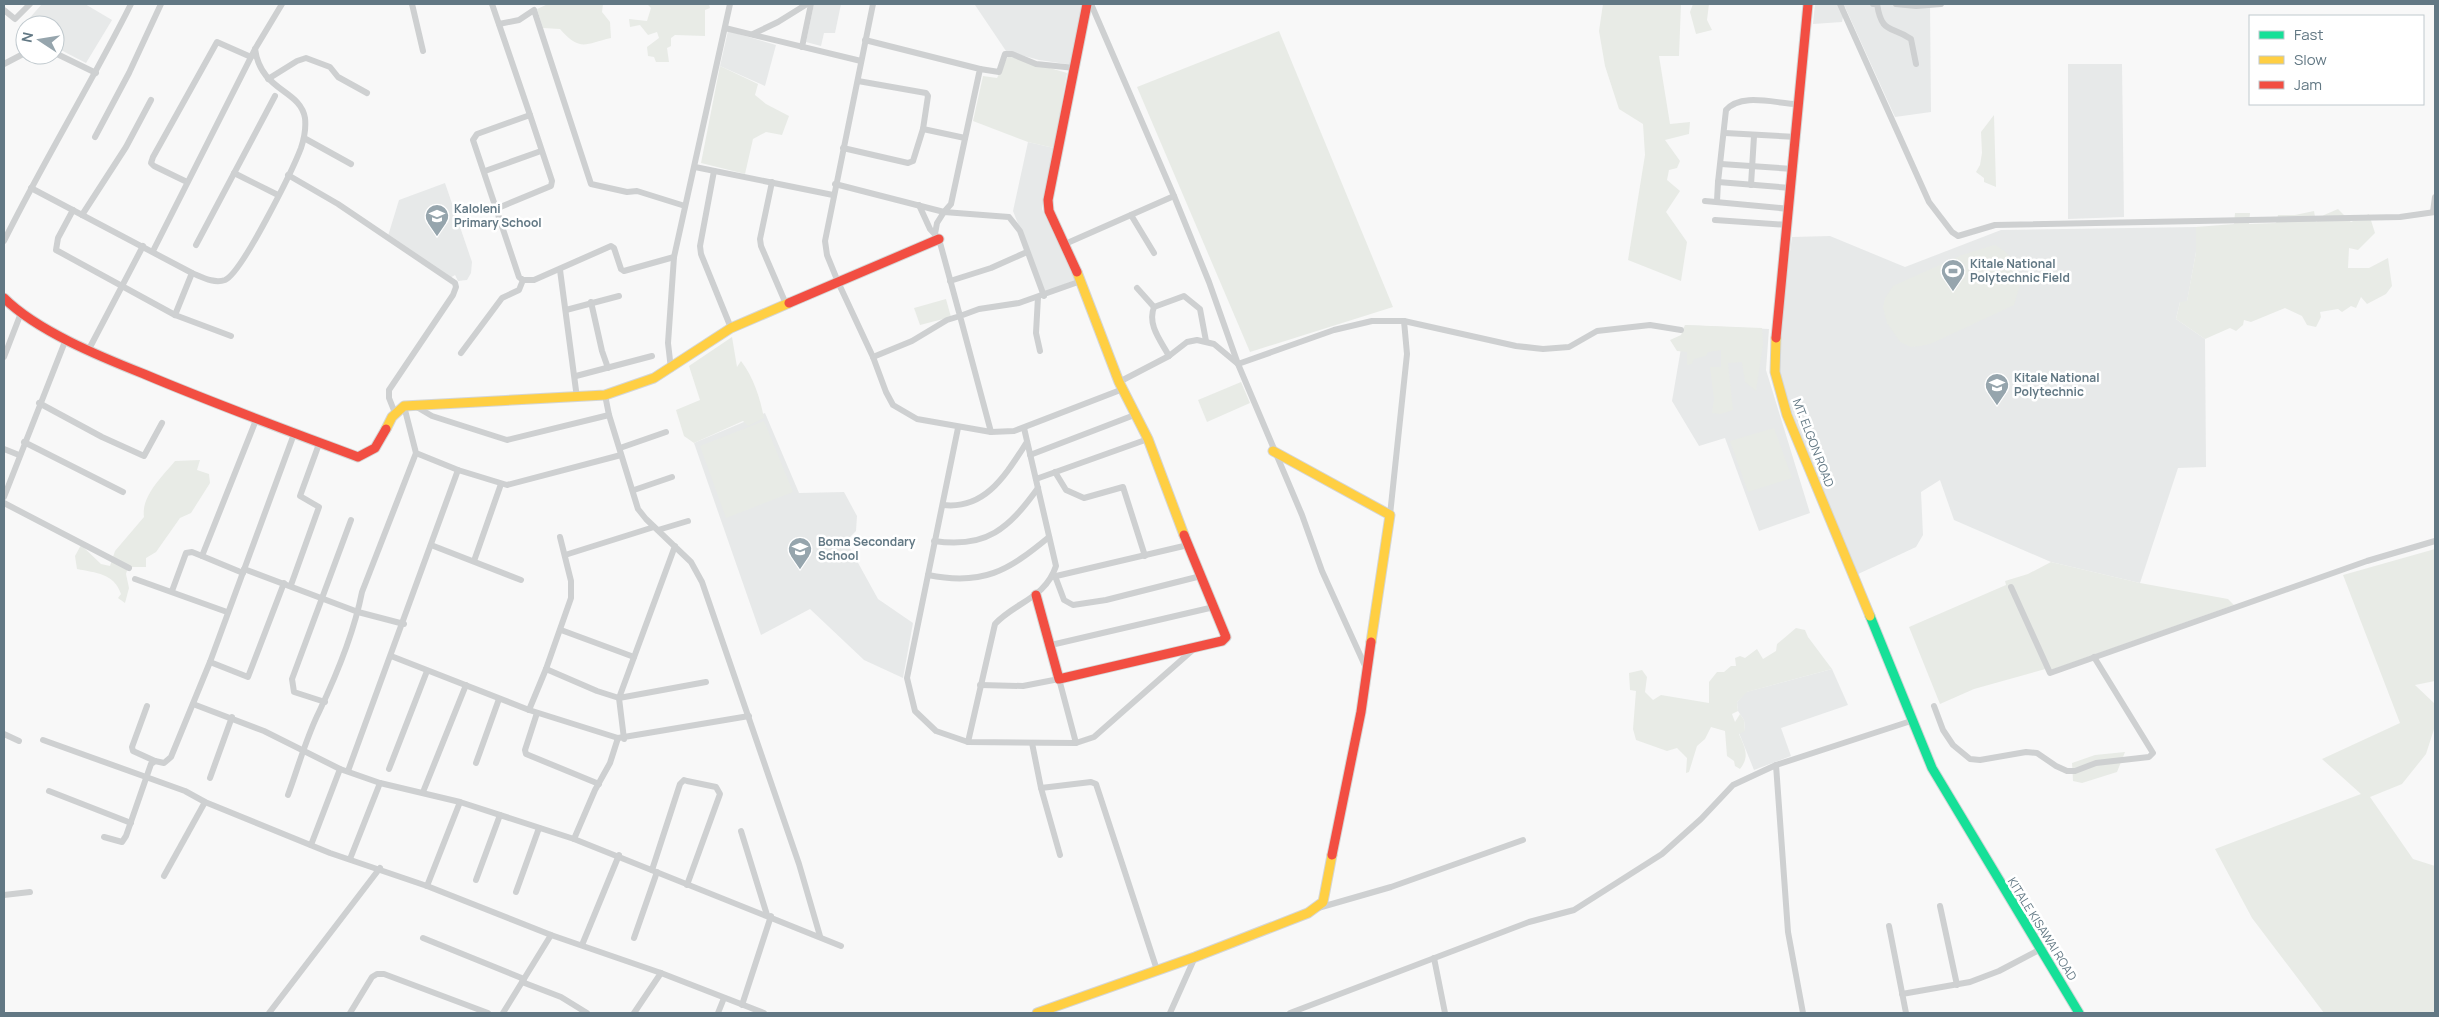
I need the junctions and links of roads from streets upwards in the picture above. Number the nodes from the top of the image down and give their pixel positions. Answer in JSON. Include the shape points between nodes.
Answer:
{"nodes":[{"id":1,"x":30,"y":4,"type":"edge"},
{"id":2,"x":131,"y":4,"type":"edge"},
{"id":3,"x":161,"y":4,"type":"edge"},
{"id":4,"x":282,"y":4,"type":"edge"},
{"id":5,"x":412,"y":4,"type":"edge"},
{"id":6,"x":492,"y":4,"type":"edge"},
{"id":7,"x":730,"y":4,"type":"edge"},
{"id":8,"x":807,"y":4,"type":"edge"},
{"id":9,"x":811,"y":4,"type":"edge"},
{"id":10,"x":873,"y":4,"type":"edge"},
{"id":11,"x":1089,"y":4,"type":"edge"},
{"id":12,"x":1808,"y":4,"type":"edge"},
{"id":13,"x":1840,"y":4,"type":"edge"},
{"id":14,"x":1876,"y":4,"type":"edge"},
{"id":15,"x":1896,"y":4,"type":"edge"},
{"id":16,"x":1942,"y":4,"type":"edge"},
{"id":17,"x":4,"y":10,"type":"edge"},
{"id":18,"x":499,"y":24,"type":"junction"},
{"id":19,"x":725,"y":28,"type":"junction"},
{"id":20,"x":753,"y":34,"type":"junction"},
{"id":21,"x":865,"y":40,"type":"junction"},
{"id":22,"x":802,"y":47,"type":"junction"},
{"id":23,"x":255,"y":49,"type":"junction"},
{"id":24,"x":423,"y":50,"type":"dead end"},
{"id":25,"x":65,"y":58,"type":"edge"},
{"id":26,"x":251,"y":58,"type":"junction"},
{"id":27,"x":861,"y":61,"type":"junction"},
{"id":28,"x":1916,"y":64,"type":"dead end"},
{"id":29,"x":1075,"y":68,"type":"junction"},
{"id":30,"x":980,"y":69,"type":"junction"},
{"id":31,"x":96,"y":73,"type":"junction"},
{"id":32,"x":268,"y":79,"type":"junction"},
{"id":33,"x":858,"y":81,"type":"junction"},
{"id":34,"x":367,"y":93,"type":"dead end"},
{"id":35,"x":275,"y":96,"type":"dead end"},
{"id":36,"x":151,"y":100,"type":"dead end"},
{"id":37,"x":1799,"y":104,"type":"junction"},
{"id":38,"x":530,"y":115,"type":"junction"},
{"id":39,"x":923,"y":129,"type":"junction"},
{"id":40,"x":1725,"y":133,"type":"junction"},
{"id":41,"x":1754,"y":136,"type":"junction"},
{"id":42,"x":95,"y":137,"type":"dead end"},
{"id":43,"x":304,"y":138,"type":"junction"},
{"id":44,"x":965,"y":138,"type":"junction"},
{"id":45,"x":1797,"y":138,"type":"junction"},
{"id":46,"x":843,"y":148,"type":"junction"},
{"id":47,"x":541,"y":151,"type":"junction"},
{"id":48,"x":351,"y":164,"type":"dead end"},
{"id":49,"x":1720,"y":164,"type":"junction"},
{"id":50,"x":1752,"y":166,"type":"junction"},
{"id":51,"x":695,"y":167,"type":"junction"},
{"id":52,"x":1793,"y":169,"type":"junction"},
{"id":53,"x":484,"y":171,"type":"junction"},
{"id":54,"x":714,"y":172,"type":"junction"},
{"id":55,"x":234,"y":173,"type":"junction"},
{"id":56,"x":288,"y":175,"type":"junction"},
{"id":57,"x":187,"y":182,"type":"junction"},
{"id":58,"x":772,"y":182,"type":"junction"},
{"id":59,"x":1718,"y":182,"type":"junction"},
{"id":60,"x":835,"y":184,"type":"junction"},
{"id":61,"x":1751,"y":185,"type":"junction"},
{"id":62,"x":31,"y":188,"type":"junction"},
{"id":63,"x":1791,"y":188,"type":"junction"},
{"id":64,"x":278,"y":195,"type":"junction"},
{"id":65,"x":833,"y":195,"type":"junction"},
{"id":66,"x":1174,"y":196,"type":"junction"},
{"id":67,"x":2435,"y":197,"type":"edge"},
{"id":68,"x":1717,"y":200,"type":"junction"},
{"id":69,"x":1705,"y":201,"type":"dead end"},
{"id":70,"x":918,"y":205,"type":"junction"},
{"id":71,"x":685,"y":206,"type":"junction"},
{"id":72,"x":498,"y":208,"type":"junction"},
{"id":73,"x":1790,"y":208,"type":"junction"},
{"id":74,"x":73,"y":210,"type":"junction"},
{"id":75,"x":944,"y":212,"type":"junction"},
{"id":76,"x":2434,"y":212,"type":"edge"},
{"id":77,"x":82,"y":215,"type":"junction"},
{"id":78,"x":1131,"y":215,"type":"junction"},
{"id":79,"x":1715,"y":220,"type":"dead end"},
{"id":80,"x":1788,"y":225,"type":"junction"},
{"id":81,"x":937,"y":236,"type":"junction"},
{"id":82,"x":4,"y":241,"type":"edge"},
{"id":83,"x":1065,"y":244,"type":"junction"},
{"id":84,"x":196,"y":245,"type":"dead end"},
{"id":85,"x":143,"y":246,"type":"junction"},
{"id":86,"x":153,"y":251,"type":"junction"},
{"id":87,"x":1027,"y":252,"type":"junction"},
{"id":88,"x":1154,"y":253,"type":"dead end"},
{"id":89,"x":674,"y":257,"type":"junction"},
{"id":90,"x":560,"y":270,"type":"junction"},
{"id":91,"x":192,"y":273,"type":"junction"},
{"id":92,"x":523,"y":280,"type":"junction"},
{"id":93,"x":950,"y":281,"type":"junction"},
{"id":94,"x":1081,"y":281,"type":"junction"},
{"id":95,"x":838,"y":282,"type":"junction"},
{"id":96,"x":122,"y":286,"type":"junction"},
{"id":97,"x":1137,"y":288,"type":"dead end"},
{"id":98,"x":619,"y":296,"type":"dead end"},
{"id":99,"x":1041,"y":297,"type":"junction"},
{"id":100,"x":4,"y":298,"type":"edge"},
{"id":101,"x":592,"y":302,"type":"junction"},
{"id":102,"x":786,"y":304,"type":"junction"},
{"id":103,"x":1154,"y":307,"type":"junction"},
{"id":104,"x":566,"y":310,"type":"junction"},
{"id":105,"x":21,"y":313,"type":"junction"},
{"id":106,"x":175,"y":315,"type":"junction"},
{"id":107,"x":960,"y":316,"type":"junction"},
{"id":108,"x":1404,"y":321,"type":"junction"},
{"id":109,"x":731,"y":328,"type":"junction"},
{"id":110,"x":1681,"y":330,"type":"dead end"},
{"id":111,"x":230,"y":336,"type":"dead end"},
{"id":112,"x":66,"y":339,"type":"junction"},
{"id":113,"x":1206,"y":342,"type":"junction"},
{"id":114,"x":88,"y":351,"type":"junction"},
{"id":115,"x":1040,"y":351,"type":"dead end"},
{"id":116,"x":461,"y":353,"type":"dead end"},
{"id":117,"x":652,"y":356,"type":"dead end"},
{"id":118,"x":1169,"y":356,"type":"junction"},
{"id":119,"x":4,"y":357,"type":"edge"},
{"id":120,"x":874,"y":357,"type":"junction"},
{"id":121,"x":1238,"y":364,"type":"junction"},
{"id":122,"x":608,"y":368,"type":"junction"},
{"id":123,"x":672,"y":369,"type":"junction"},
{"id":124,"x":576,"y":376,"type":"junction"},
{"id":125,"x":1121,"y":385,"type":"junction"},
{"id":126,"x":605,"y":395,"type":"junction"},
{"id":127,"x":577,"y":398,"type":"junction"},
{"id":128,"x":40,"y":403,"type":"junction"},
{"id":129,"x":409,"y":405,"type":"junction"},
{"id":130,"x":395,"y":413,"type":"junction"},
{"id":131,"x":1137,"y":414,"type":"junction"},
{"id":132,"x":609,"y":415,"type":"junction"},
{"id":133,"x":256,"y":420,"type":"junction"},
{"id":134,"x":162,"y":423,"type":"dead end"},
{"id":135,"x":958,"y":428,"type":"junction"},
{"id":136,"x":1024,"y":428,"type":"junction"},
{"id":137,"x":666,"y":432,"type":"dead end"},
{"id":138,"x":991,"y":432,"type":"junction"},
{"id":139,"x":294,"y":434,"type":"junction"},
{"id":140,"x":1148,"y":439,"type":"junction"},
{"id":141,"x":24,"y":442,"type":"junction"},
{"id":142,"x":1027,"y":442,"type":"junction"},
{"id":143,"x":319,"y":444,"type":"junction"},
{"id":144,"x":4,"y":448,"type":"edge"},
{"id":145,"x":620,"y":448,"type":"junction"},
{"id":146,"x":1273,"y":451,"type":"junction"},
{"id":147,"x":416,"y":453,"type":"junction"},
{"id":148,"x":19,"y":454,"type":"junction"},
{"id":149,"x":621,"y":455,"type":"junction"},
{"id":150,"x":1030,"y":455,"type":"junction"},
{"id":151,"x":458,"y":470,"type":"junction"},
{"id":152,"x":1055,"y":472,"type":"junction"},
{"id":153,"x":672,"y":477,"type":"dead end"},
{"id":154,"x":1036,"y":478,"type":"junction"},
{"id":155,"x":502,"y":484,"type":"junction"},
{"id":156,"x":1038,"y":488,"type":"junction"},
{"id":157,"x":634,"y":490,"type":"junction"},
{"id":158,"x":123,"y":492,"type":"dead end"},
{"id":159,"x":4,"y":494,"type":"edge"},
{"id":160,"x":4,"y":503,"type":"edge"},
{"id":161,"x":943,"y":505,"type":"junction"},
{"id":162,"x":1390,"y":515,"type":"junction"},
{"id":163,"x":351,"y":520,"type":"dead end"},
{"id":164,"x":688,"y":521,"type":"dead end"},
{"id":165,"x":656,"y":529,"type":"junction"},
{"id":166,"x":1049,"y":536,"type":"junction"},
{"id":167,"x":560,"y":537,"type":"dead end"},
{"id":168,"x":934,"y":541,"type":"junction"},
{"id":169,"x":2435,"y":541,"type":"edge"},
{"id":170,"x":1188,"y":545,"type":"junction"},
{"id":171,"x":431,"y":546,"type":"junction"},
{"id":172,"x":675,"y":546,"type":"junction"},
{"id":173,"x":565,"y":555,"type":"junction"},
{"id":174,"x":202,"y":556,"type":"junction"},
{"id":175,"x":1145,"y":556,"type":"junction"},
{"id":176,"x":474,"y":560,"type":"junction"},
{"id":177,"x":129,"y":568,"type":"dead end"},
{"id":178,"x":243,"y":571,"type":"junction"},
{"id":179,"x":928,"y":575,"type":"junction"},
{"id":180,"x":1054,"y":576,"type":"junction"},
{"id":181,"x":1201,"y":576,"type":"junction"},
{"id":182,"x":135,"y":579,"type":"dead end"},
{"id":183,"x":520,"y":580,"type":"dead end"},
{"id":184,"x":284,"y":583,"type":"junction"},
{"id":185,"x":291,"y":585,"type":"junction"},
{"id":186,"x":2011,"y":587,"type":"dead end"},
{"id":187,"x":172,"y":591,"type":"junction"},
{"id":188,"x":1036,"y":595,"type":"junction"},
{"id":189,"x":324,"y":598,"type":"junction"},
{"id":190,"x":1214,"y":607,"type":"junction"},
{"id":191,"x":227,"y":612,"type":"junction"},
{"id":192,"x":358,"y":612,"type":"junction"},
{"id":193,"x":404,"y":624,"type":"junction"},
{"id":194,"x":561,"y":630,"type":"junction"},
{"id":195,"x":1052,"y":645,"type":"junction"},
{"id":196,"x":1196,"y":647,"type":"junction"},
{"id":197,"x":391,"y":656,"type":"junction"},
{"id":198,"x":2094,"y":656,"type":"junction"},
{"id":199,"x":634,"y":657,"type":"junction"},
{"id":200,"x":210,"y":662,"type":"junction"},
{"id":201,"x":1366,"y":668,"type":"junction"},
{"id":202,"x":546,"y":669,"type":"junction"},
{"id":203,"x":427,"y":671,"type":"junction"},
{"id":204,"x":1058,"y":679,"type":"junction"},
{"id":205,"x":706,"y":682,"type":"dead end"},
{"id":206,"x":466,"y":684,"type":"junction"},
{"id":207,"x":980,"y":685,"type":"junction"},
{"id":208,"x":619,"y":698,"type":"junction"},
{"id":209,"x":499,"y":699,"type":"junction"},
{"id":210,"x":325,"y":702,"type":"junction"},
{"id":211,"x":193,"y":704,"type":"junction"},
{"id":212,"x":146,"y":706,"type":"dead end"},
{"id":213,"x":1934,"y":706,"type":"dead end"},
{"id":214,"x":529,"y":710,"type":"junction"},
{"id":215,"x":537,"y":713,"type":"junction"},
{"id":216,"x":749,"y":716,"type":"junction"},
{"id":217,"x":232,"y":717,"type":"junction"},
{"id":218,"x":1911,"y":721,"type":"junction"},
{"id":219,"x":4,"y":734,"type":"edge"},
{"id":220,"x":621,"y":739,"type":"junction"},
{"id":221,"x":42,"y":740,"type":"dead end"},
{"id":222,"x":19,"y":741,"type":"dead end"},
{"id":223,"x":968,"y":742,"type":"junction"},
{"id":224,"x":1032,"y":743,"type":"junction"},
{"id":225,"x":1076,"y":743,"type":"junction"},
{"id":226,"x":304,"y":752,"type":"junction"},
{"id":227,"x":155,"y":761,"type":"junction"},
{"id":228,"x":476,"y":763,"type":"dead end"},
{"id":229,"x":1776,"y":765,"type":"junction"},
{"id":230,"x":340,"y":769,"type":"junction"},
{"id":231,"x":389,"y":769,"type":"dead end"},
{"id":232,"x":348,"y":771,"type":"junction"},
{"id":233,"x":148,"y":778,"type":"junction"},
{"id":234,"x":210,"y":778,"type":"dead end"},
{"id":235,"x":380,"y":783,"type":"junction"},
{"id":236,"x":599,"y":784,"type":"junction"},
{"id":237,"x":1041,"y":788,"type":"junction"},
{"id":238,"x":49,"y":791,"type":"dead end"},
{"id":239,"x":423,"y":792,"type":"junction"},
{"id":240,"x":288,"y":795,"type":"dead end"},
{"id":241,"x":206,"y":802,"type":"junction"},
{"id":242,"x":460,"y":802,"type":"junction"},
{"id":243,"x":500,"y":815,"type":"junction"},
{"id":244,"x":131,"y":823,"type":"junction"},
{"id":245,"x":539,"y":828,"type":"junction"},
{"id":246,"x":740,"y":832,"type":"dead end"},
{"id":247,"x":104,"y":837,"type":"dead end"},
{"id":248,"x":574,"y":839,"type":"junction"},
{"id":249,"x":1523,"y":840,"type":"dead end"},
{"id":250,"x":311,"y":845,"type":"junction"},
{"id":251,"x":619,"y":855,"type":"junction"},
{"id":252,"x":1060,"y":855,"type":"dead end"},
{"id":253,"x":1985,"y":858,"type":"joint"},
{"id":254,"x":350,"y":859,"type":"junction"},
{"id":255,"x":380,"y":868,"type":"junction"},
{"id":256,"x":655,"y":871,"type":"junction"},
{"id":257,"x":164,"y":876,"type":"dead end"},
{"id":258,"x":476,"y":880,"type":"dead end"},
{"id":259,"x":687,"y":885,"type":"junction"},
{"id":260,"x":427,"y":886,"type":"junction"},
{"id":261,"x":30,"y":892,"type":"dead end"},
{"id":262,"x":516,"y":892,"type":"dead end"},
{"id":263,"x":4,"y":895,"type":"edge"},
{"id":264,"x":1940,"y":906,"type":"dead end"},
{"id":265,"x":1318,"y":908,"type":"junction"},
{"id":266,"x":769,"y":916,"type":"junction"},
{"id":267,"x":1888,"y":926,"type":"dead end"},
{"id":268,"x":551,"y":935,"type":"junction"},
{"id":269,"x":820,"y":936,"type":"junction"},
{"id":270,"x":423,"y":938,"type":"dead end"},
{"id":271,"x":634,"y":938,"type":"dead end"},
{"id":272,"x":582,"y":945,"type":"junction"},
{"id":273,"x":841,"y":946,"type":"dead end"},
{"id":274,"x":2041,"y":949,"type":"junction"},
{"id":275,"x":1195,"y":957,"type":"junction"},
{"id":276,"x":1434,"y":958,"type":"junction"},
{"id":277,"x":1157,"y":970,"type":"junction"},
{"id":278,"x":661,"y":973,"type":"junction"},
{"id":279,"x":523,"y":981,"type":"junction"},
{"id":280,"x":1957,"y":984,"type":"junction"},
{"id":281,"x":1902,"y":994,"type":"junction"},
{"id":282,"x":724,"y":998,"type":"junction"},
{"id":283,"x":742,"y":1005,"type":"junction"},
{"id":284,"x":269,"y":1013,"type":"edge"},
{"id":285,"x":350,"y":1013,"type":"edge"},
{"id":286,"x":488,"y":1013,"type":"edge"},
{"id":287,"x":503,"y":1013,"type":"edge"},
{"id":288,"x":587,"y":1013,"type":"edge"},
{"id":289,"x":634,"y":1013,"type":"edge"},
{"id":290,"x":718,"y":1013,"type":"edge"},
{"id":291,"x":764,"y":1013,"type":"edge"},
{"id":292,"x":1036,"y":1013,"type":"edge"},
{"id":293,"x":1170,"y":1013,"type":"edge"},
{"id":294,"x":1290,"y":1013,"type":"edge"},
{"id":295,"x":1445,"y":1013,"type":"edge"},
{"id":296,"x":1803,"y":1013,"type":"edge"},
{"id":297,"x":1906,"y":1013,"type":"edge"},
{"id":298,"x":2079,"y":1013,"type":"edge"}],
"edges":[{"from":1,"to":17,"type":"street","via":[[15,19]]},
{"from":2,"to":31,"type":"street"},
{"from":3,"to":42,"type":"street"},
{"from":4,"to":23,"type":"street"},
{"from":5,"to":24,"type":"street"},
{"from":6,"to":18,"type":"street"},
{"from":7,"to":19,"type":"street"},
{"from":8,"to":20,"type":"street"},
{"from":9,"to":22,"type":"street"},
{"from":10,"to":21,"type":"street"},
{"from":11,"to":29,"type":"street"},
{"from":11,"to":66,"type":"street"},
{"from":12,"to":37,"type":"street","name":"MT. ELGON ROAD"},
{"from":13,"to":76,"type":"street","via":[[1929,202],[1958,236],[1995,225],[2400,217]]},
{"from":14,"to":28,"type":"street","via":[[1888,29],[1911,39]]},
{"from":15,"to":16,"type":"street"},
{"from":18,"to":38,"type":"street"},
{"from":18,"to":71,"type":"street","via":[[519,20],[534,10],[591,184],[626,192],[637,191]]},
{"from":19,"to":20,"type":"street"},
{"from":19,"to":51,"type":"street"},
{"from":20,"to":22,"type":"street"},
{"from":21,"to":27,"type":"street"},
{"from":21,"to":30,"type":"street"},
{"from":22,"to":27,"type":"street"},
{"from":23,"to":26,"type":"street"},
{"from":23,"to":32,"type":"street","via":[[260,70]]},
{"from":25,"to":31,"type":"street"},
{"from":26,"to":57,"type":"street"},
{"from":26,"to":57,"type":"street","via":[[218,42],[153,157],[151,163],[154,166]]},
{"from":27,"to":33,"type":"street"},
{"from":29,"to":30,"type":"street","via":[[1036,64],[1005,54],[999,72]]},
{"from":29,"to":83,"type":"street","via":[[1048,200],[1049,210]]},
{"from":30,"to":44,"type":"street"},
{"from":31,"to":62,"type":"street"},
{"from":32,"to":34,"type":"street","via":[[306,58],[330,67],[338,77]]},
{"from":32,"to":43,"type":"street","via":[[297,101],[305,118]]},
{"from":33,"to":39,"type":"street","via":[[926,93]]},
{"from":33,"to":46,"type":"street"},
{"from":35,"to":55,"type":"street"},
{"from":36,"to":77,"type":"street","via":[[126,147]]},
{"from":37,"to":40,"type":"street","via":[[1734,102],[1726,110]]},
{"from":37,"to":45,"type":"street","name":"MT. ELGON ROAD"},
{"from":38,"to":47,"type":"street"},
{"from":38,"to":53,"type":"street","via":[[474,136]]},
{"from":39,"to":44,"type":"street"},
{"from":39,"to":46,"type":"street","via":[[913,161],[908,163]]},
{"from":40,"to":41,"type":"street"},
{"from":40,"to":49,"type":"street"},
{"from":41,"to":45,"type":"street"},
{"from":41,"to":50,"type":"street"},
{"from":43,"to":48,"type":"street"},
{"from":43,"to":56,"type":"street"},
{"from":44,"to":75,"type":"street","via":[[951,204]]},
{"from":45,"to":52,"type":"street","name":"MT. ELGON ROAD"},
{"from":46,"to":60,"type":"street"},
{"from":47,"to":53,"type":"street"},
{"from":47,"to":72,"type":"street","via":[[551,186]]},
{"from":49,"to":50,"type":"street"},
{"from":49,"to":59,"type":"street"},
{"from":50,"to":52,"type":"street"},
{"from":50,"to":61,"type":"street"},
{"from":51,"to":54,"type":"street"},
{"from":51,"to":71,"type":"street"},
{"from":52,"to":63,"type":"street","name":"MT. ELGON ROAD"},
{"from":53,"to":72,"type":"street"},
{"from":54,"to":58,"type":"street"},
{"from":54,"to":109,"type":"street","via":[[701,254]]},
{"from":55,"to":64,"type":"street"},
{"from":55,"to":84,"type":"street"},
{"from":56,"to":64,"type":"street"},
{"from":56,"to":130,"type":"street","via":[[338,204],[455,283],[453,295],[389,390]]},
{"from":57,"to":86,"type":"street"},
{"from":58,"to":65,"type":"street"},
{"from":58,"to":102,"type":"street","via":[[760,239]]},
{"from":59,"to":61,"type":"street"},
{"from":59,"to":68,"type":"street"},
{"from":60,"to":65,"type":"street"},
{"from":60,"to":70,"type":"street"},
{"from":61,"to":63,"type":"street"},
{"from":62,"to":74,"type":"street"},
{"from":62,"to":82,"type":"street"},
{"from":63,"to":73,"type":"street","name":"MT. ELGON ROAD"},
{"from":64,"to":91,"type":"street","via":[[259,232],[227,279],[217,282]]},
{"from":65,"to":95,"type":"street","via":[[825,241]]},
{"from":66,"to":78,"type":"street"},
{"from":66,"to":121,"type":"street"},
{"from":67,"to":76,"type":"street"},
{"from":68,"to":69,"type":"street"},
{"from":68,"to":73,"type":"street"},
{"from":70,"to":75,"type":"street"},
{"from":70,"to":81,"type":"street"},
{"from":71,"to":89,"type":"street"},
{"from":72,"to":92,"type":"street","via":[[517,272]]},
{"from":73,"to":80,"type":"street","name":"MT. ELGON ROAD"},
{"from":74,"to":77,"type":"street"},
{"from":74,"to":96,"type":"street","via":[[58,238],[56,250]]},
{"from":75,"to":81,"type":"street","via":[[937,223]]},
{"from":75,"to":87,"type":"street","via":[[1009,217],[1020,231]]},
{"from":77,"to":85,"type":"street"},
{"from":78,"to":83,"type":"street"},
{"from":78,"to":88,"type":"street"},
{"from":79,"to":80,"type":"street"},
{"from":80,"to":218,"type":"street","name":"MT. ELGON ROAD","via":[[1776,338],[1776,382]]},
{"from":81,"to":93,"type":"street"},
{"from":81,"to":95,"type":"street"},
{"from":83,"to":94,"type":"street"},
{"from":85,"to":86,"type":"street"},
{"from":85,"to":96,"type":"street"},
{"from":86,"to":91,"type":"street"},
{"from":87,"to":93,"type":"street"},
{"from":87,"to":99,"type":"street"},
{"from":89,"to":90,"type":"street","via":[[624,271],[611,246]]},
{"from":89,"to":123,"type":"street","via":[[668,343]]},
{"from":90,"to":92,"type":"street","via":[[534,280]]},
{"from":90,"to":104,"type":"street"},
{"from":91,"to":106,"type":"street"},
{"from":92,"to":116,"type":"street","via":[[519,290],[502,298]]},
{"from":93,"to":107,"type":"street"},
{"from":94,"to":99,"type":"street"},
{"from":94,"to":125,"type":"street"},
{"from":95,"to":102,"type":"street"},
{"from":95,"to":120,"type":"street"},
{"from":96,"to":106,"type":"street"},
{"from":96,"to":114,"type":"street"},
{"from":97,"to":103,"type":"street"},
{"from":98,"to":101,"type":"street"},
{"from":99,"to":107,"type":"street"},
{"from":99,"to":115,"type":"street","via":[[1036,332]]},
{"from":100,"to":105,"type":"street"},
{"from":101,"to":104,"type":"street"},
{"from":101,"to":122,"type":"street"},
{"from":102,"to":109,"type":"street"},
{"from":103,"to":113,"type":"street","via":[[1184,296],[1200,309]]},
{"from":103,"to":118,"type":"street","via":[[1152,324]]},
{"from":104,"to":124,"type":"street"},
{"from":105,"to":112,"type":"street"},
{"from":105,"to":119,"type":"street"},
{"from":106,"to":111,"type":"street"},
{"from":107,"to":120,"type":"street"},
{"from":107,"to":138,"type":"street"},
{"from":108,"to":110,"type":"street","via":[[1516,346],[1544,349],[1569,347],[1597,331],[1650,325]]},
{"from":108,"to":121,"type":"street","via":[[1372,321],[1334,330]]},
{"from":108,"to":162,"type":"street","via":[[1407,354]]},
{"from":109,"to":123,"type":"street","via":[[702,345]]},
{"from":112,"to":114,"type":"street"},
{"from":112,"to":128,"type":"street"},
{"from":113,"to":118,"type":"street","via":[[1188,342]]},
{"from":113,"to":121,"type":"street","via":[[1214,344]]},
{"from":114,"to":133,"type":"street"},
{"from":117,"to":122,"type":"street"},
{"from":118,"to":125,"type":"street"},
{"from":120,"to":135,"type":"street","via":[[893,405],[917,419]]},
{"from":121,"to":146,"type":"street"},
{"from":122,"to":124,"type":"street"},
{"from":123,"to":126,"type":"street","via":[[628,389]]},
{"from":124,"to":127,"type":"street"},
{"from":125,"to":131,"type":"street"},
{"from":125,"to":136,"type":"street"},
{"from":126,"to":127,"type":"street"},
{"from":126,"to":132,"type":"street"},
{"from":127,"to":129,"type":"street"},
{"from":128,"to":134,"type":"street","via":[[144,456]]},
{"from":128,"to":141,"type":"street"},
{"from":129,"to":130,"type":"street"},
{"from":129,"to":132,"type":"street","via":[[432,416],[507,440]]},
{"from":129,"to":147,"type":"street"},
{"from":130,"to":143,"type":"street","via":[[382,439],[367,456],[358,457]]},
{"from":131,"to":140,"type":"street"},
{"from":131,"to":150,"type":"street"},
{"from":132,"to":145,"type":"street"},
{"from":133,"to":139,"type":"street"},
{"from":133,"to":174,"type":"street"},
{"from":135,"to":138,"type":"street"},
{"from":135,"to":161,"type":"street"},
{"from":136,"to":138,"type":"street"},
{"from":136,"to":142,"type":"street"},
{"from":137,"to":145,"type":"street"},
{"from":139,"to":143,"type":"street"},
{"from":139,"to":178,"type":"street"},
{"from":140,"to":152,"type":"street"},
{"from":140,"to":170,"type":"street"},
{"from":141,"to":148,"type":"street"},
{"from":141,"to":158,"type":"street"},
{"from":142,"to":150,"type":"street"},
{"from":142,"to":161,"type":"street","via":[[987,494],[958,507]]},
{"from":143,"to":185,"type":"street","via":[[300,496],[319,507]]},
{"from":144,"to":148,"type":"street"},
{"from":145,"to":149,"type":"street"},
{"from":146,"to":162,"type":"street"},
{"from":146,"to":201,"type":"street"},
{"from":147,"to":151,"type":"street"},
{"from":147,"to":192,"type":"street","via":[[362,592]]},
{"from":148,"to":159,"type":"street"},
{"from":149,"to":155,"type":"street"},
{"from":149,"to":157,"type":"street"},
{"from":150,"to":154,"type":"street"},
{"from":151,"to":155,"type":"street"},
{"from":151,"to":171,"type":"street"},
{"from":152,"to":154,"type":"street"},
{"from":152,"to":175,"type":"street","via":[[1066,490],[1084,498],[1123,487]]},
{"from":153,"to":157,"type":"street"},
{"from":154,"to":156,"type":"street"},
{"from":155,"to":176,"type":"street"},
{"from":156,"to":166,"type":"street"},
{"from":156,"to":168,"type":"street","via":[[1019,515],[986,538],[962,544]]},
{"from":157,"to":165,"type":"street","via":[[638,509]]},
{"from":160,"to":177,"type":"street"},
{"from":161,"to":168,"type":"street"},
{"from":162,"to":201,"type":"street"},
{"from":163,"to":189,"type":"street"},
{"from":164,"to":165,"type":"street"},
{"from":165,"to":172,"type":"street"},
{"from":165,"to":173,"type":"street"},
{"from":166,"to":179,"type":"street","via":[[1022,560],[1000,571],[966,579]]},
{"from":166,"to":180,"type":"street","via":[[1055,557]]},
{"from":167,"to":173,"type":"street"},
{"from":168,"to":179,"type":"street"},
{"from":169,"to":198,"type":"street","via":[[2367,561]]},
{"from":170,"to":175,"type":"street"},
{"from":170,"to":181,"type":"street"},
{"from":171,"to":176,"type":"street"},
{"from":171,"to":193,"type":"street"},
{"from":172,"to":199,"type":"street"},
{"from":172,"to":216,"type":"street","via":[[692,562],[702,582]]},
{"from":173,"to":194,"type":"street","via":[[572,589]]},
{"from":174,"to":178,"type":"street"},
{"from":174,"to":187,"type":"street","via":[[186,553]]},
{"from":175,"to":180,"type":"street"},
{"from":176,"to":183,"type":"street"},
{"from":178,"to":184,"type":"street"},
{"from":178,"to":191,"type":"street"},
{"from":179,"to":223,"type":"street","via":[[907,678],[911,700],[918,715],[936,731]]},
{"from":180,"to":181,"type":"street","via":[[1064,600],[1073,605]]},
{"from":180,"to":188,"type":"street"},
{"from":181,"to":190,"type":"street"},
{"from":182,"to":187,"type":"street"},
{"from":184,"to":185,"type":"street"},
{"from":184,"to":200,"type":"street","via":[[248,677]]},
{"from":185,"to":189,"type":"street"},
{"from":186,"to":198,"type":"street","via":[[2050,673]]},
{"from":187,"to":191,"type":"street"},
{"from":188,"to":195,"type":"street"},
{"from":188,"to":207,"type":"street","via":[[995,624]]},
{"from":189,"to":192,"type":"street"},
{"from":189,"to":210,"type":"street","via":[[291,684],[297,694]]},
{"from":190,"to":195,"type":"street"},
{"from":190,"to":196,"type":"street","via":[[1226,634],[1225,640]]},
{"from":191,"to":200,"type":"street"},
{"from":192,"to":193,"type":"street"},
{"from":192,"to":210,"type":"street"},
{"from":193,"to":197,"type":"street"},
{"from":194,"to":199,"type":"street"},
{"from":194,"to":202,"type":"street"},
{"from":195,"to":204,"type":"street"},
{"from":196,"to":204,"type":"street"},
{"from":196,"to":225,"type":"street","via":[[1094,737]]},
{"from":197,"to":203,"type":"street"},
{"from":197,"to":232,"type":"street"},
{"from":198,"to":213,"type":"street","via":[[2153,753],[2148,758],[2096,763],[2075,771],[2056,766],[2037,753],[1970,759],[1953,745]]},
{"from":199,"to":208,"type":"street"},
{"from":200,"to":211,"type":"street"},
{"from":201,"to":265,"type":"street","via":[[1361,712],[1326,895]]},
{"from":202,"to":208,"type":"street"},
{"from":202,"to":214,"type":"street"},
{"from":203,"to":206,"type":"street"},
{"from":203,"to":231,"type":"street"},
{"from":204,"to":207,"type":"street","via":[[1023,686]]},
{"from":204,"to":225,"type":"street"},
{"from":205,"to":208,"type":"street"},
{"from":206,"to":209,"type":"street"},
{"from":206,"to":239,"type":"street"},
{"from":207,"to":223,"type":"street"},
{"from":208,"to":220,"type":"street"},
{"from":209,"to":214,"type":"street"},
{"from":209,"to":228,"type":"street"},
{"from":210,"to":226,"type":"street"},
{"from":211,"to":217,"type":"street"},
{"from":211,"to":227,"type":"street","via":[[171,757],[164,763]]},
{"from":212,"to":227,"type":"street","via":[[132,747],[133,751]]},
{"from":214,"to":215,"type":"street"},
{"from":215,"to":220,"type":"street"},
{"from":215,"to":236,"type":"street","via":[[526,754]]},
{"from":216,"to":220,"type":"street"},
{"from":216,"to":269,"type":"street"},
{"from":217,"to":226,"type":"street"},
{"from":217,"to":234,"type":"street"},
{"from":218,"to":229,"type":"street"},
{"from":218,"to":253,"type":"street","name":"MT. ELGON ROAD","via":[[1944,791]]},
{"from":219,"to":222,"type":"street"},
{"from":220,"to":236,"type":"street"},
{"from":221,"to":233,"type":"street"},
{"from":223,"to":224,"type":"street"},
{"from":224,"to":225,"type":"street"},
{"from":224,"to":237,"type":"street"},
{"from":226,"to":230,"type":"street"},
{"from":226,"to":240,"type":"street"},
{"from":227,"to":233,"type":"street"},
{"from":229,"to":276,"type":"street","via":[[1733,785],[1662,854],[1574,910],[1529,922]]},
{"from":229,"to":296,"type":"street","via":[[1788,932]]},
{"from":230,"to":232,"type":"street"},
{"from":230,"to":250,"type":"street"},
{"from":232,"to":235,"type":"street"},
{"from":233,"to":241,"type":"street"},
{"from":233,"to":244,"type":"street"},
{"from":235,"to":239,"type":"street"},
{"from":235,"to":254,"type":"street"},
{"from":236,"to":248,"type":"street"},
{"from":237,"to":252,"type":"street"},
{"from":237,"to":277,"type":"street","via":[[1096,784]]},
{"from":238,"to":244,"type":"street"},
{"from":239,"to":242,"type":"street"},
{"from":241,"to":250,"type":"street"},
{"from":241,"to":257,"type":"street"},
{"from":242,"to":243,"type":"street"},
{"from":242,"to":260,"type":"street"},
{"from":243,"to":245,"type":"street"},
{"from":243,"to":258,"type":"street"},
{"from":244,"to":247,"type":"street","via":[[122,842]]},
{"from":245,"to":248,"type":"street"},
{"from":245,"to":262,"type":"street"},
{"from":246,"to":266,"type":"street"},
{"from":248,"to":251,"type":"street"},
{"from":249,"to":265,"type":"street","via":[[1375,892]]},
{"from":250,"to":254,"type":"street"},
{"from":251,"to":256,"type":"street"},
{"from":251,"to":272,"type":"street"},
{"from":253,"to":274,"type":"street","name":"KITALE KISAWAI ROAD"},
{"from":254,"to":255,"type":"street"},
{"from":255,"to":260,"type":"street"},
{"from":255,"to":284,"type":"street"},
{"from":256,"to":259,"type":"street"},
{"from":256,"to":259,"type":"street","via":[[680,784],[687,780],[716,787],[720,794]]},
{"from":256,"to":271,"type":"street"},
{"from":259,"to":266,"type":"street"},
{"from":260,"to":268,"type":"street"},
{"from":261,"to":263,"type":"street"},
{"from":264,"to":280,"type":"street"},
{"from":265,"to":275,"type":"street"},
{"from":266,"to":269,"type":"street"},
{"from":266,"to":283,"type":"street"},
{"from":267,"to":281,"type":"street"},
{"from":268,"to":272,"type":"street"},
{"from":268,"to":279,"type":"street"},
{"from":269,"to":273,"type":"street"},
{"from":270,"to":279,"type":"street"},
{"from":272,"to":278,"type":"street"},
{"from":274,"to":280,"type":"street","via":[[1999,971]]},
{"from":274,"to":298,"type":"street","name":"KITALE KISAWAI ROAD"},
{"from":275,"to":277,"type":"street"},
{"from":275,"to":293,"type":"street"},
{"from":276,"to":294,"type":"street"},
{"from":276,"to":295,"type":"street"},
{"from":277,"to":292,"type":"street"},
{"from":278,"to":282,"type":"street"},
{"from":278,"to":289,"type":"street"},
{"from":279,"to":287,"type":"street"},
{"from":279,"to":288,"type":"street"},
{"from":280,"to":281,"type":"street"},
{"from":281,"to":297,"type":"street"},
{"from":282,"to":283,"type":"street"},
{"from":282,"to":290,"type":"street"},
{"from":283,"to":291,"type":"street"},
{"from":285,"to":286,"type":"street","via":[[372,977],[384,974]]}]}
